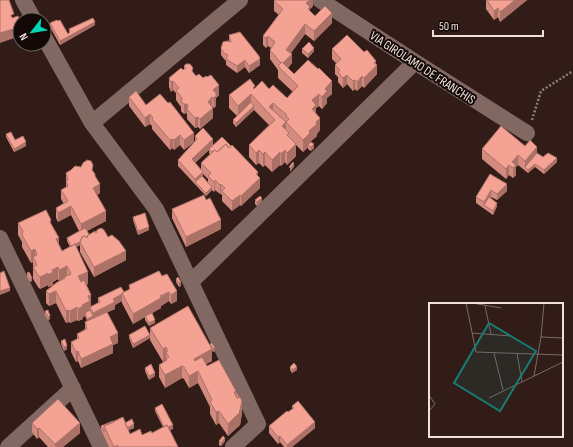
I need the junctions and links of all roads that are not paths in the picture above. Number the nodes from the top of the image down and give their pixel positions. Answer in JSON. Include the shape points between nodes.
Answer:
{"nodes":[{"id":1,"x":23,"y":0,"type":"edge"},
{"id":2,"x":240,"y":0,"type":"edge"},
{"id":3,"x":320,"y":0,"type":"edge"},
{"id":4,"x":30,"y":12,"type":"edge"},
{"id":5,"x":52,"y":51,"type":"edge"},
{"id":6,"x":415,"y":62,"type":"junction"},
{"id":7,"x":92,"y":123,"type":"junction"},
{"id":8,"x":527,"y":133,"type":"road end"},
{"id":9,"x":0,"y":238,"type":"edge"},
{"id":10,"x":191,"y":282,"type":"junction"},
{"id":11,"x":73,"y":388,"type":"junction"},
{"id":12,"x":8,"y":447,"type":"edge"},
{"id":13,"x":101,"y":447,"type":"edge"},
{"id":14,"x":233,"y":447,"type":"edge"}],
"edges":[{"from":1,"to":4,"type":"street"},
{"from":2,"to":7,"type":"street"},
{"from":3,"to":6,"type":"street","name":"VIA GIROLAMO DE FRANCHIS"},
{"from":5,"to":7,"type":"street"},
{"from":6,"to":8,"type":"street","name":"VIA GIROLAMO DE FRANCHIS"},
{"from":6,"to":10,"type":"street"},
{"from":7,"to":10,"type":"street","via":[[156,210]]},
{"from":9,"to":11,"type":"street"},
{"from":10,"to":14,"type":"street","via":[[258,424]]},
{"from":11,"to":12,"type":"street"},
{"from":11,"to":13,"type":"street"}]}
